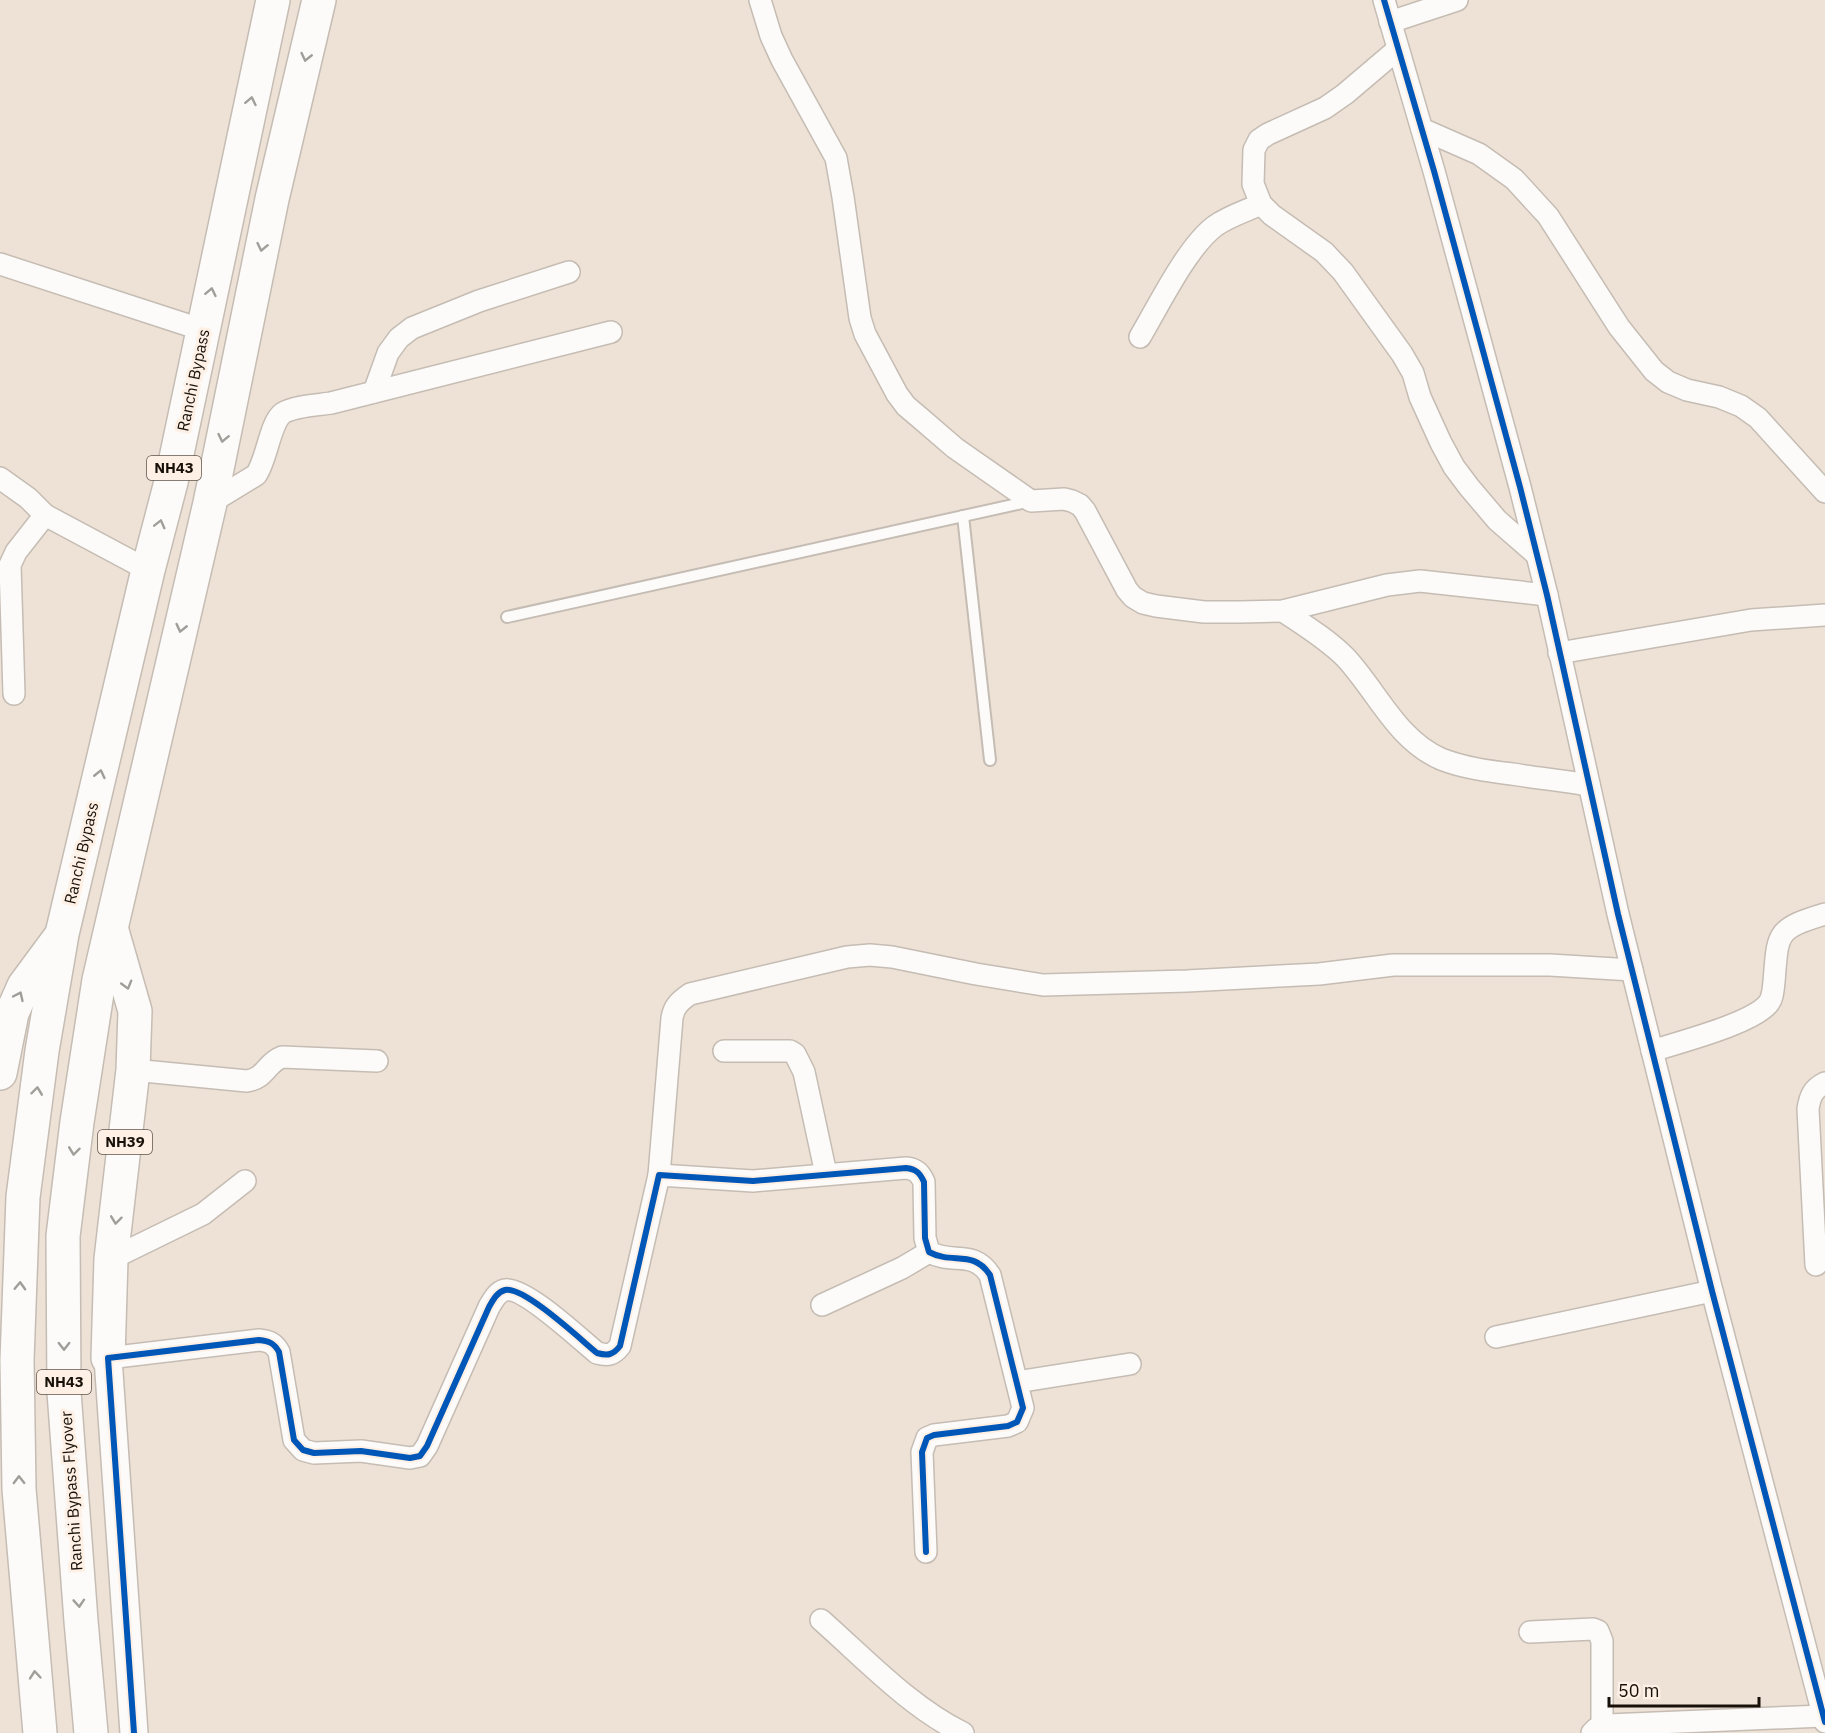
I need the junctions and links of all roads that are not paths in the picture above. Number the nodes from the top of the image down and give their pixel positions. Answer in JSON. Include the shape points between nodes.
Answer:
{"nodes":[{"id":1,"x":273,"y":0,"type":"edge"},
{"id":2,"x":319,"y":0,"type":"edge"},
{"id":3,"x":760,"y":0,"type":"edge"},
{"id":4,"x":1384,"y":0,"type":"edge"},
{"id":5,"x":1457,"y":0,"type":"edge"},
{"id":6,"x":1390,"y":22,"type":"junction"},
{"id":7,"x":1398,"y":49,"type":"junction"},
{"id":8,"x":1422,"y":129,"type":"junction"},
{"id":9,"x":1261,"y":204,"type":"junction"},
{"id":10,"x":0,"y":264,"type":"edge"},
{"id":11,"x":569,"y":272,"type":"dead end"},
{"id":12,"x":203,"y":330,"type":"junction"},
{"id":13,"x":611,"y":332,"type":"dead end"},
{"id":14,"x":1140,"y":337,"type":"dead end"},
{"id":15,"x":374,"y":392,"type":"junction"},
{"id":16,"x":0,"y":478,"type":"edge"},
{"id":17,"x":1825,"y":492,"type":"edge"},
{"id":18,"x":1031,"y":501,"type":"junction"},
{"id":19,"x":210,"y":503,"type":"junction"},
{"id":20,"x":45,"y":514,"type":"junction"},
{"id":21,"x":963,"y":516,"type":"junction"},
{"id":22,"x":1538,"y":555,"type":"junction"},
{"id":23,"x":148,"y":570,"type":"junction"},
{"id":24,"x":1547,"y":595,"type":"junction"},
{"id":25,"x":1283,"y":611,"type":"junction"},
{"id":26,"x":1825,"y":615,"type":"edge"},
{"id":27,"x":507,"y":616,"type":"dead end"},
{"id":28,"x":1559,"y":653,"type":"junction"},
{"id":29,"x":14,"y":694,"type":"dead end"},
{"id":30,"x":990,"y":760,"type":"dead end"},
{"id":31,"x":1589,"y":785,"type":"junction"},
{"id":32,"x":1825,"y":914,"type":"edge"},
{"id":33,"x":111,"y":929,"type":"junction"},
{"id":34,"x":62,"y":934,"type":"junction"},
{"id":35,"x":1632,"y":970,"type":"junction"},
{"id":36,"x":724,"y":1050,"type":"dead end"},
{"id":37,"x":1652,"y":1051,"type":"junction"},
{"id":38,"x":377,"y":1061,"type":"dead end"},
{"id":39,"x":133,"y":1070,"type":"junction"},
{"id":40,"x":0,"y":1073,"type":"edge"},
{"id":41,"x":1825,"y":1083,"type":"edge"},
{"id":42,"x":826,"y":1174,"type":"junction"},
{"id":43,"x":659,"y":1175,"type":"junction"},
{"id":44,"x":245,"y":1181,"type":"dead end"},
{"id":45,"x":929,"y":1252,"type":"junction"},
{"id":46,"x":111,"y":1259,"type":"junction"},
{"id":47,"x":1816,"y":1265,"type":"dead end"},
{"id":48,"x":1712,"y":1291,"type":"junction"},
{"id":49,"x":822,"y":1305,"type":"dead end"},
{"id":50,"x":1496,"y":1337,"type":"dead end"},
{"id":51,"x":108,"y":1358,"type":"junction"},
{"id":52,"x":1130,"y":1364,"type":"dead end"},
{"id":53,"x":1017,"y":1382,"type":"junction"},
{"id":54,"x":926,"y":1552,"type":"dead end"},
{"id":55,"x":821,"y":1620,"type":"dead end"},
{"id":56,"x":1530,"y":1632,"type":"dead end"},
{"id":57,"x":1824,"y":1719,"type":"edge"},
{"id":58,"x":1772,"y":1726,"type":"edge"},
{"id":59,"x":1597,"y":1730,"type":"edge"},
{"id":60,"x":40,"y":1733,"type":"edge"},
{"id":61,"x":90,"y":1733,"type":"edge"},
{"id":62,"x":134,"y":1733,"type":"edge"},
{"id":63,"x":963,"y":1733,"type":"edge"}],
"edges":[{"from":12,"to":1,"type":"highway","name":"Ranchi Bypass","number":"NH43","one_way":true},
{"from":2,"to":19,"type":"highway","number":"NH43","one_way":true,"via":[[272,199]]},
{"from":3,"to":18,"type":"street","via":[[782,60],[836,159],[860,318],[897,394],[955,448]]},
{"from":4,"to":6,"type":"street"},
{"from":5,"to":6,"type":"street"},
{"from":6,"to":7,"type":"street"},
{"from":7,"to":8,"type":"street"},
{"from":7,"to":9,"type":"street","via":[[1325,108],[1259,140],[1254,150],[1253,184]]},
{"from":8,"to":17,"type":"street","via":[[1479,154],[1514,179],[1548,216],[1619,327],[1654,371],[1668,382],[1719,397],[1758,418]]},
{"from":8,"to":22,"type":"street"},
{"from":9,"to":14,"type":"street","via":[[1216,225],[1201,238]]},
{"from":9,"to":22,"type":"street","via":[[1324,252],[1343,272],[1413,373],[1420,398],[1454,467],[1497,520]]},
{"from":10,"to":12,"type":"street"},
{"from":11,"to":15,"type":"street","via":[[412,328],[388,353]]},
{"from":23,"to":12,"type":"highway","name":"Ranchi Bypass","number":"NH43","one_way":true},
{"from":13,"to":15,"type":"street"},
{"from":15,"to":19,"type":"street","via":[[283,413],[256,475]]},
{"from":16,"to":20,"type":"street"},
{"from":18,"to":21,"type":"lane"},
{"from":18,"to":25,"type":"street","via":[[1064,499],[1080,505],[1127,590],[1143,603],[1203,612]]},
{"from":19,"to":33,"type":"highway","number":"NH43","one_way":true},
{"from":20,"to":23,"type":"street"},
{"from":20,"to":29,"type":"street","via":[[10,565]]},
{"from":21,"to":27,"type":"lane"},
{"from":21,"to":30,"type":"lane"},
{"from":22,"to":24,"type":"street"},
{"from":34,"to":23,"type":"highway","name":"Ranchi Bypass","number":"NH43","one_way":true},
{"from":24,"to":25,"type":"street","via":[[1420,580]]},
{"from":24,"to":28,"type":"street"},
{"from":25,"to":31,"type":"street","via":[[1343,655],[1400,729],[1440,758],[1470,768]]},
{"from":26,"to":28,"type":"street","via":[[1751,620]]},
{"from":28,"to":31,"type":"street"},
{"from":31,"to":35,"type":"street"},
{"from":32,"to":37,"type":"street","via":[[1797,922],[1780,938],[1773,996],[1758,1012]]},
{"from":33,"to":39,"type":"highway","number":"NH39","one_way":true,"via":[[135,1011]]},
{"from":33,"to":61,"type":"highway","name":"Ranchi Bypass Flyover","number":"NH43","one_way":true,"via":[[99,980],[63,1236],[64,1392]]},
{"from":40,"to":34,"type":"highway","one_way":true,"via":[[12,1013],[24,986]]},
{"from":60,"to":34,"type":"highway","number":"NH43","one_way":true,"via":[[19,1489],[17,1360],[24,1197],[42,1051]]},
{"from":35,"to":37,"type":"street"},
{"from":35,"to":43,"type":"street","via":[[1550,965],[1393,965],[1319,974],[1043,984],[892,957],[847,957],[690,994],[678,1003],[672,1018]]},
{"from":36,"to":42,"type":"street","via":[[795,1054],[804,1072]]},
{"from":37,"to":48,"type":"street"},
{"from":38,"to":39,"type":"street","via":[[282,1057],[275,1059],[256,1080],[247,1081]]},
{"from":39,"to":46,"type":"highway","number":"NH39","one_way":true},
{"from":41,"to":47,"type":"street","via":[[1810,1096],[1808,1109]]},
{"from":42,"to":43,"type":"street","via":[[753,1181]]},
{"from":42,"to":45,"type":"street","via":[[906,1168],[921,1174]]},
{"from":43,"to":51,"type":"street","via":[[620,1346],[607,1356],[597,1353],[533,1301],[513,1290],[502,1290],[489,1307],[420,1456],[303,1450],[294,1440],[279,1352],[269,1341]]},
{"from":44,"to":46,"type":"street","via":[[203,1214]]},
{"from":45,"to":49,"type":"street"},
{"from":45,"to":53,"type":"street","via":[[984,1266],[990,1275]]},
{"from":46,"to":51,"type":"highway","number":"NH39"},
{"from":48,"to":50,"type":"street"},
{"from":48,"to":57,"type":"street"},
{"from":51,"to":62,"type":"street","number":"NH39"},
{"from":52,"to":53,"type":"street"},
{"from":53,"to":54,"type":"street","via":[[1023,1408],[1017,1422],[934,1436],[924,1442]]},
{"from":55,"to":63,"type":"street","via":[[910,1698]]},
{"from":56,"to":59,"type":"street","via":[[1598,1631],[1602,1641]]},
{"from":57,"to":58,"type":"street"},
{"from":58,"to":59,"type":"street"}]}
